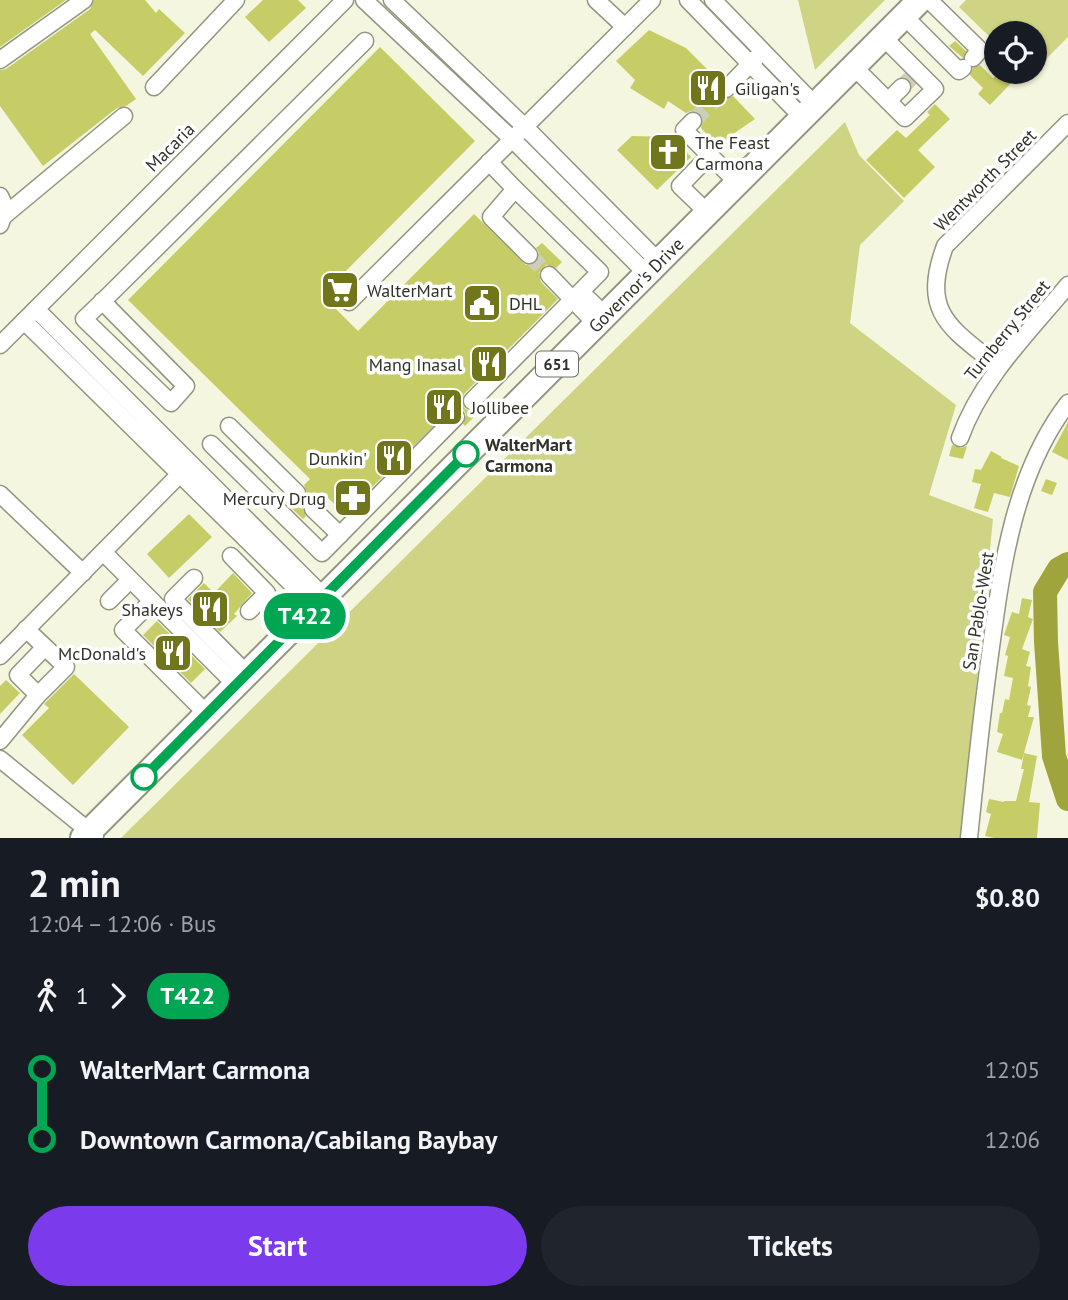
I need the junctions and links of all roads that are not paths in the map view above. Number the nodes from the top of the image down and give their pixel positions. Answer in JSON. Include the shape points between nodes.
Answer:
{"nodes":[{"id":1,"x":84,"y":0,"type":"edge"},
{"id":2,"x":236,"y":0,"type":"edge"},
{"id":3,"x":345,"y":0,"type":"edge"},
{"id":4,"x":364,"y":0,"type":"edge"},
{"id":5,"x":392,"y":0,"type":"edge"},
{"id":6,"x":596,"y":0,"type":"edge"},
{"id":7,"x":652,"y":0,"type":"edge"},
{"id":8,"x":688,"y":0,"type":"edge"},
{"id":9,"x":713,"y":0,"type":"edge"},
{"id":10,"x":929,"y":0,"type":"edge"},
{"id":11,"x":912,"y":8,"type":"edge"},
{"id":12,"x":625,"y":27,"type":"junction"},
{"id":13,"x":883,"y":37,"type":"junction"},
{"id":14,"x":365,"y":41,"type":"dead end"},
{"id":15,"x":763,"y":51,"type":"junction"},
{"id":16,"x":0,"y":60,"type":"edge"},
{"id":17,"x":750,"y":64,"type":"junction"},
{"id":18,"x":854,"y":67,"type":"junction"},
{"id":19,"x":911,"y":79,"type":"junction"},
{"id":20,"x":153,"y":87,"type":"dead end"},
{"id":21,"x":726,"y":89,"type":"tunnel mouth"},
{"id":22,"x":888,"y":101,"type":"junction"},
{"id":23,"x":809,"y":112,"type":"junction"},
{"id":24,"x":124,"y":116,"type":"dead end"},
{"id":25,"x":693,"y":121,"type":"dead end"},
{"id":26,"x":1068,"y":123,"type":"edge"},
{"id":27,"x":525,"y":127,"type":"junction"},
{"id":28,"x":512,"y":139,"type":"junction"},
{"id":29,"x":710,"y":155,"type":"junction"},
{"id":30,"x":489,"y":162,"type":"junction"},
{"id":31,"x":738,"y":183,"type":"junction"},
{"id":32,"x":515,"y":189,"type":"junction"},
{"id":33,"x":0,"y":196,"type":"edge"},
{"id":34,"x":708,"y":213,"type":"junction"},
{"id":35,"x":3,"y":220,"type":"edge"},
{"id":36,"x":529,"y":255,"type":"tunnel mouth"},
{"id":37,"x":653,"y":268,"type":"junction"},
{"id":38,"x":549,"y":275,"type":"tunnel mouth"},
{"id":39,"x":1068,"y":285,"type":"edge"},
{"id":40,"x":577,"y":296,"type":"junction"},
{"id":41,"x":102,"y":301,"type":"junction"},
{"id":42,"x":349,"y":302,"type":"dead end"},
{"id":43,"x":36,"y":309,"type":"junction"},
{"id":44,"x":601,"y":320,"type":"junction"},
{"id":45,"x":24,"y":321,"type":"junction"},
{"id":46,"x":0,"y":345,"type":"edge"},
{"id":47,"x":999,"y":367,"type":"junction"},
{"id":48,"x":472,"y":401,"type":"dead end"},
{"id":49,"x":1068,"y":403,"type":"edge"},
{"id":50,"x":456,"y":417,"type":"dead end"},
{"id":51,"x":229,"y":426,"type":"dead end"},
{"id":52,"x":960,"y":439,"type":"dead end"},
{"id":53,"x":211,"y":444,"type":"dead end"},
{"id":54,"x":249,"y":445,"type":"junction"},
{"id":55,"x":231,"y":463,"type":"junction"},
{"id":56,"x":185,"y":469,"type":"junction"},
{"id":57,"x":296,"y":493,"type":"dead end"},
{"id":58,"x":0,"y":494,"type":"edge"},
{"id":59,"x":313,"y":509,"type":"dead end"},
{"id":60,"x":340,"y":535,"type":"junction"},
{"id":61,"x":103,"y":552,"type":"junction"},
{"id":62,"x":232,"y":556,"type":"dead end"},
{"id":63,"x":83,"y":573,"type":"junction"},
{"id":64,"x":194,"y":578,"type":"dead end"},
{"id":65,"x":130,"y":579,"type":"junction"},
{"id":66,"x":109,"y":601,"type":"dead end"},
{"id":67,"x":152,"y":601,"type":"junction"},
{"id":68,"x":319,"y":602,"type":"junction"},
{"id":69,"x":249,"y":611,"type":"dead end"},
{"id":70,"x":26,"y":629,"type":"junction"},
{"id":71,"x":45,"y":647,"type":"junction"},
{"id":72,"x":0,"y":656,"type":"edge"},
{"id":73,"x":242,"y":680,"type":"junction"},
{"id":74,"x":38,"y":695,"type":"junction"},
{"id":75,"x":207,"y":714,"type":"junction"},
{"id":76,"x":0,"y":741,"type":"edge"},
{"id":77,"x":0,"y":759,"type":"edge"},
{"id":78,"x":90,"y":836,"type":"edge"},
{"id":79,"x":969,"y":838,"type":"edge"}],
"edges":[{"from":1,"to":16,"type":"street"},
{"from":2,"to":20,"type":"street"},
{"from":3,"to":43,"type":"street","name":"Macaria"},
{"from":4,"to":28,"type":"street"},
{"from":5,"to":27,"type":"street"},
{"from":6,"to":12,"type":"street"},
{"from":7,"to":12,"type":"street"},
{"from":8,"to":17,"type":"street"},
{"from":9,"to":15,"type":"street"},
{"from":10,"to":11,"type":"street","via":[[980,50],[960,71]]},
{"from":11,"to":13,"type":"highway","name":"Governor's Drive","number":"651"},
{"from":12,"to":27,"type":"street"},
{"from":13,"to":18,"type":"highway","name":"Governor's Drive","number":"651"},
{"from":13,"to":19,"type":"street"},
{"from":14,"to":41,"type":"street"},
{"from":15,"to":17,"type":"street"},
{"from":15,"to":23,"type":"street"},
{"from":17,"to":21,"type":"street"},
{"from":17,"to":23,"type":"street"},
{"from":18,"to":22,"type":"street"},
{"from":18,"to":23,"type":"highway","name":"Governor's Drive","number":"651"},
{"from":19,"to":22,"type":"street"},
{"from":19,"to":22,"type":"street","via":[[935,89],[905,118]]},
{"from":23,"to":31,"type":"highway","name":"Governor's Drive","number":"651"},
{"from":24,"to":35,"type":"street"},
{"from":25,"to":29,"type":"street","via":[[684,130]]},
{"from":26,"to":47,"type":"street","name":"Wentworth Street","via":[[945,246],[937,269],[937,303],[944,318]]},
{"from":27,"to":28,"type":"street"},
{"from":27,"to":37,"type":"street"},
{"from":28,"to":30,"type":"street"},
{"from":28,"to":37,"type":"street"},
{"from":29,"to":31,"type":"street"},
{"from":29,"to":34,"type":"street","via":[[680,186]]},
{"from":30,"to":32,"type":"street"},
{"from":30,"to":42,"type":"street"},
{"from":31,"to":34,"type":"highway","name":"Governor's Drive","number":"651"},
{"from":32,"to":36,"type":"street","via":[[491,217]]},
{"from":32,"to":40,"type":"street","via":[[600,272]]},
{"from":33,"to":35,"type":"street","via":[[5,203]]},
{"from":34,"to":37,"type":"highway","name":"Governor's Drive","number":"651"},
{"from":37,"to":44,"type":"highway","name":"Governor's Drive","number":"651"},
{"from":38,"to":40,"type":"street"},
{"from":39,"to":47,"type":"street","name":"Turnberry Street"},
{"from":40,"to":44,"type":"street"},
{"from":40,"to":48,"type":"street"},
{"from":41,"to":41,"type":"street","via":[[84,319],[171,403],[186,386]]},
{"from":43,"to":45,"type":"street","name":"Macaria"},
{"from":43,"to":56,"type":"street"},
{"from":44,"to":68,"type":"highway","name":"Governor's Drive","number":"651"},
{"from":45,"to":46,"type":"street","name":"Macaria"},
{"from":45,"to":56,"type":"street"},
{"from":47,"to":52,"type":"street","name":"Turnberry Street","via":[[974,405]]},
{"from":49,"to":79,"type":"street","name":"San Pablo-West","via":[[1041,443],[1010,533]]},
{"from":50,"to":60,"type":"street"},
{"from":51,"to":54,"type":"street"},
{"from":53,"to":55,"type":"street"},
{"from":54,"to":55,"type":"street"},
{"from":54,"to":57,"type":"street"},
{"from":55,"to":60,"type":"street","via":[[322,553]]},
{"from":56,"to":61,"type":"street"},
{"from":56,"to":68,"type":"street"},
{"from":58,"to":63,"type":"street"},
{"from":59,"to":60,"type":"street"},
{"from":61,"to":63,"type":"street"},
{"from":61,"to":65,"type":"street"},
{"from":62,"to":69,"type":"street","via":[[267,593]]},
{"from":63,"to":70,"type":"street"},
{"from":64,"to":73,"type":"street","via":[[173,599]]},
{"from":65,"to":66,"type":"street"},
{"from":65,"to":67,"type":"street"},
{"from":67,"to":73,"type":"street"},
{"from":67,"to":75,"type":"street","via":[[124,629]]},
{"from":68,"to":73,"type":"highway","name":"Governor's Drive","number":"651"},
{"from":70,"to":71,"type":"street"},
{"from":70,"to":72,"type":"street"},
{"from":71,"to":74,"type":"street","via":[[18,675]]},
{"from":71,"to":74,"type":"street","via":[[66,667]]},
{"from":73,"to":75,"type":"highway","name":"Governor's Drive","number":"651"},
{"from":74,"to":76,"type":"street"},
{"from":75,"to":78,"type":"highway","name":"Governor's Drive","number":"651"},
{"from":77,"to":78,"type":"street"}]}
